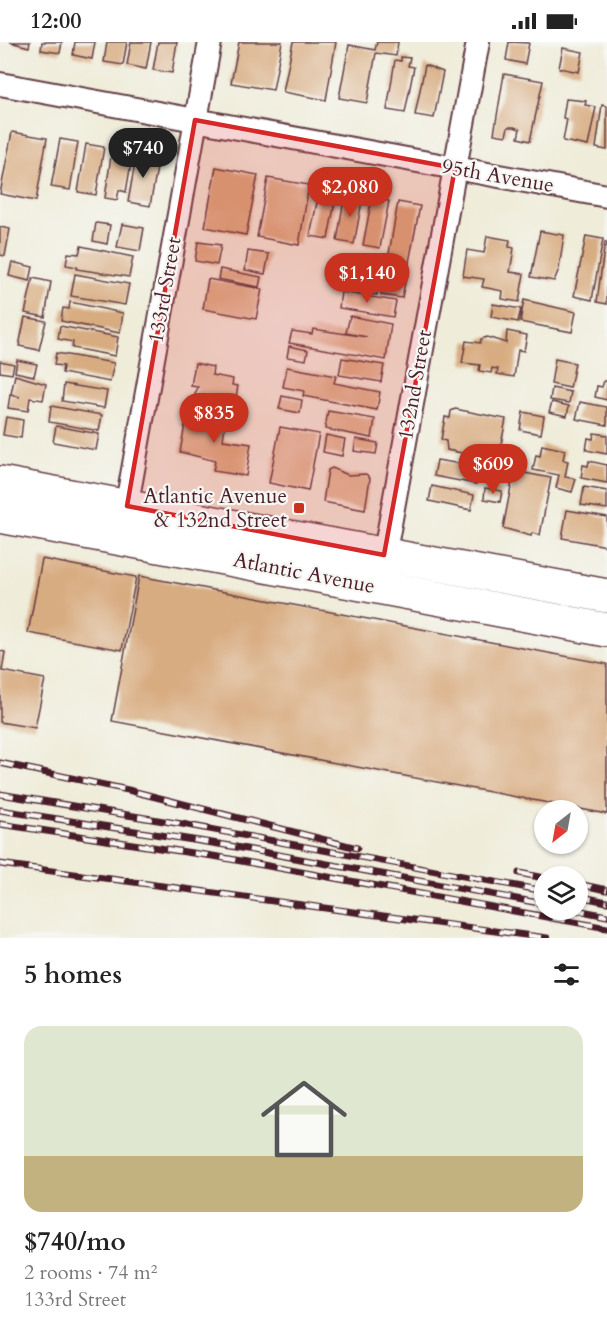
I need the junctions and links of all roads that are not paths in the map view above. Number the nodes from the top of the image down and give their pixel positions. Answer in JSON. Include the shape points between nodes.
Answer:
{"nodes":[{"id":1,"x":210,"y":42,"type":"edge"},
{"id":2,"x":478,"y":42,"type":"edge"},
{"id":3,"x":0,"y":84,"type":"edge"},
{"id":4,"x":195,"y":120,"type":"junction"},
{"id":5,"x":455,"y":168,"type":"junction"},
{"id":6,"x":607,"y":196,"type":"edge"},
{"id":7,"x":0,"y":483,"type":"edge"},
{"id":8,"x":127,"y":506,"type":"junction"},
{"id":9,"x":0,"y":516,"type":"edge"},
{"id":10,"x":121,"y":539,"type":"junction"},
{"id":11,"x":384,"y":555,"type":"junction"},
{"id":12,"x":379,"y":587,"type":"junction"},
{"id":13,"x":607,"y":596,"type":"edge"},
{"id":14,"x":607,"y":630,"type":"edge"}],
"edges":[{"from":1,"to":4,"type":"street","name":"133rd Street"},
{"from":2,"to":5,"type":"street","name":"132nd Street"},
{"from":3,"to":4,"type":"street","name":"95th Avenue"},
{"from":4,"to":5,"type":"street","name":"95th Avenue"},
{"from":4,"to":8,"type":"street","name":"133rd Street"},
{"from":5,"to":6,"type":"street","name":"95th Avenue"},
{"from":5,"to":11,"type":"street","name":"132nd Street"},
{"from":7,"to":8,"type":"main road","name":"Atlantic Avenue"},
{"from":8,"to":10,"type":"street","name":"133rd Street"},
{"from":8,"to":11,"type":"main road","name":"Atlantic Avenue"},
{"from":9,"to":10,"type":"main road","name":"Atlantic Avenue"},
{"from":10,"to":12,"type":"main road","name":"Atlantic Avenue"},
{"from":11,"to":12,"type":"street","name":"132nd Street"},
{"from":11,"to":13,"type":"main road","name":"Atlantic Avenue"},
{"from":12,"to":14,"type":"main road","name":"Atlantic Avenue"}]}
